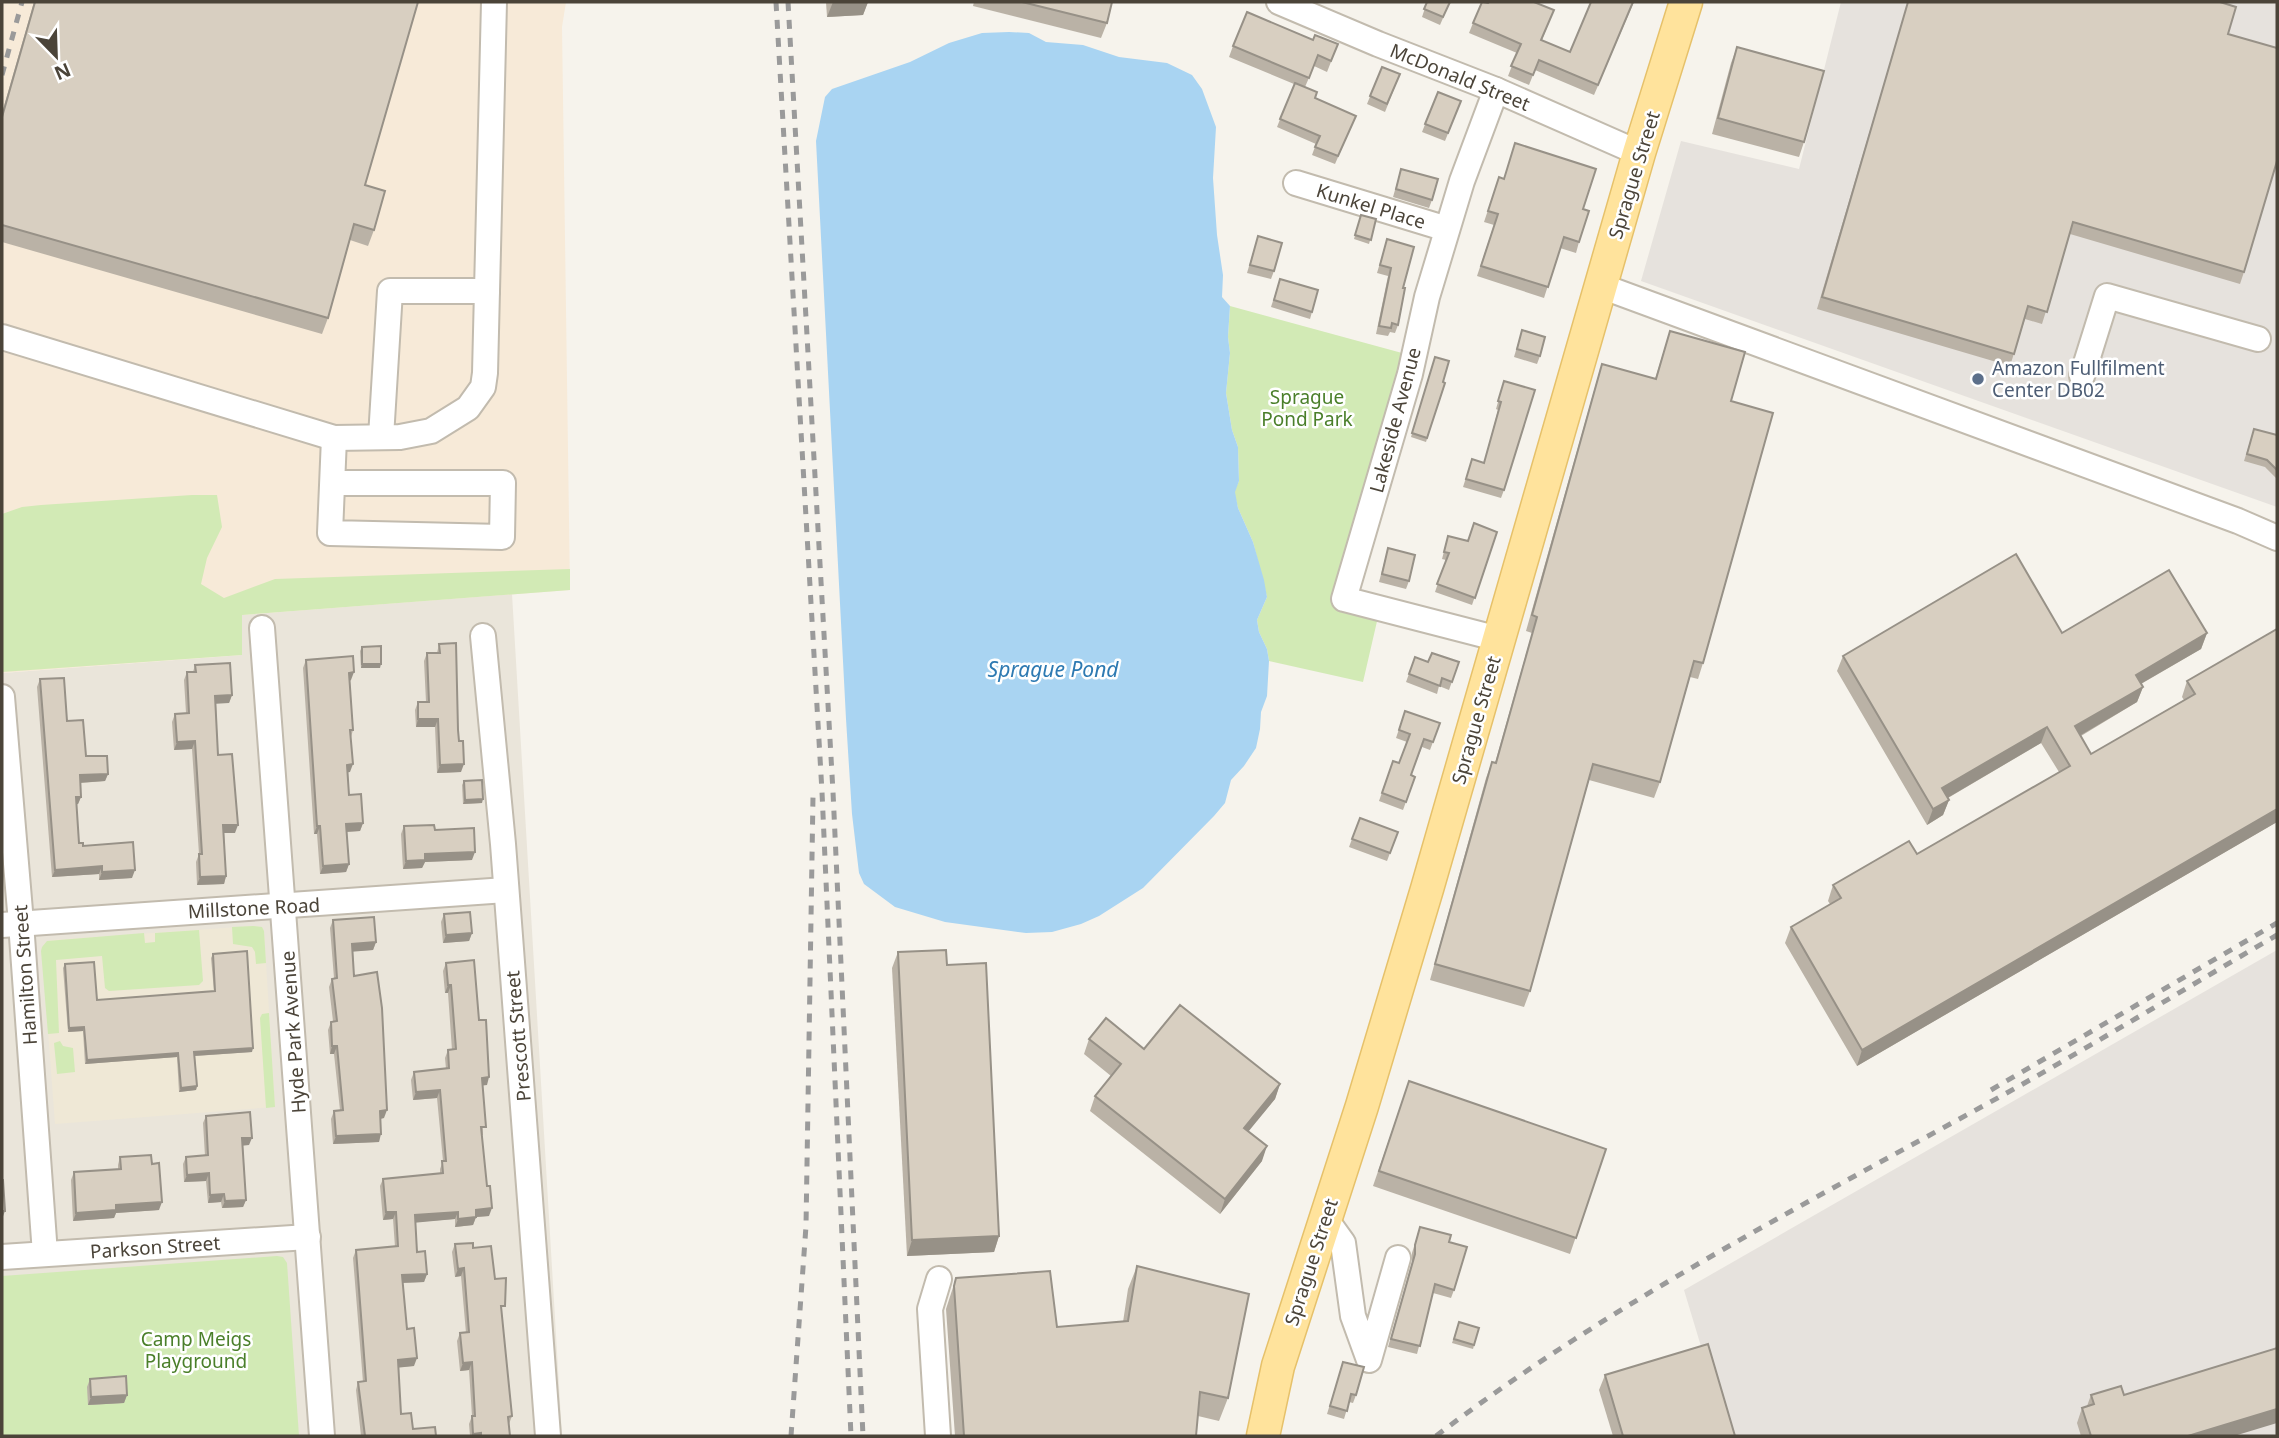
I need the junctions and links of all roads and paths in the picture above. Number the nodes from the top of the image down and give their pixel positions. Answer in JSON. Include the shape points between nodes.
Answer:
{"nodes":[{"id":1,"x":494,"y":2,"type":"edge"},
{"id":2,"x":1279,"y":2,"type":"edge"},
{"id":3,"x":1686,"y":2,"type":"edge"},
{"id":4,"x":1496,"y":90,"type":"junction"},
{"id":5,"x":1639,"y":153,"type":"junction"},
{"id":6,"x":1296,"y":183,"type":"dead end"},
{"id":7,"x":1447,"y":229,"type":"junction"},
{"id":8,"x":1601,"y":286,"type":"junction"},
{"id":9,"x":487,"y":291,"type":"junction"},
{"id":10,"x":2,"y":337,"type":"edge"},
{"id":11,"x":2258,"y":339,"type":"dead end"},
{"id":12,"x":2082,"y":376,"type":"dead end"},
{"id":13,"x":381,"y":437,"type":"junction"},
{"id":14,"x":334,"y":438,"type":"junction"},
{"id":15,"x":333,"y":483,"type":"junction"},
{"id":16,"x":2277,"y":538,"type":"edge"},
{"id":17,"x":262,"y":628,"type":"dead end"},
{"id":18,"x":483,"y":636,"type":"dead end"},
{"id":19,"x":1499,"y":639,"type":"junction"},
{"id":20,"x":2,"y":697,"type":"edge"},
{"id":21,"x":506,"y":890,"type":"junction"},
{"id":22,"x":283,"y":905,"type":"junction"},
{"id":23,"x":12,"y":924,"type":"edge"},
{"id":24,"x":1325,"y":1218,"type":"junction"},
{"id":25,"x":308,"y":1237,"type":"junction"},
{"id":26,"x":45,"y":1254,"type":"junction"},
{"id":27,"x":2,"y":1257,"type":"edge"},
{"id":28,"x":1398,"y":1258,"type":"dead end"},
{"id":29,"x":939,"y":1279,"type":"dead end"},
{"id":30,"x":322,"y":1436,"type":"edge"},
{"id":31,"x":548,"y":1436,"type":"edge"},
{"id":32,"x":938,"y":1436,"type":"edge"},
{"id":33,"x":1263,"y":1436,"type":"edge"}],
"edges":[{"from":1,"to":9,"type":"street"},
{"from":2,"to":4,"type":"street","name":"McDonald Street"},
{"from":3,"to":5,"type":"main road","name":"Sprague Street"},
{"from":4,"to":5,"type":"street","name":"McDonald Street"},
{"from":4,"to":7,"type":"street","name":"Lakeside Avenue"},
{"from":5,"to":8,"type":"main road","name":"Sprague Street"},
{"from":6,"to":7,"type":"street","name":"Kunkel Place"},
{"from":7,"to":19,"type":"street","name":"Lakeside Avenue","via":[[1344,599]]},
{"from":8,"to":16,"type":"street"},
{"from":8,"to":19,"type":"main road","name":"Sprague Street"},
{"from":9,"to":13,"type":"street","via":[[485,373],[476,398],[458,416],[431,431]]},
{"from":9,"to":13,"type":"street","via":[[390,291]]},
{"from":10,"to":14,"type":"street"},
{"from":11,"to":12,"type":"street","via":[[2107,296]]},
{"from":13,"to":14,"type":"street"},
{"from":14,"to":15,"type":"street"},
{"from":15,"to":15,"type":"street","via":[[330,533],[502,537],[503,483]]},
{"from":17,"to":22,"type":"street","name":"Hyde Park Avenue"},
{"from":18,"to":21,"type":"street","name":"Prescott Street"},
{"from":19,"to":24,"type":"main road","name":"Sprague Street"},
{"from":20,"to":23,"type":"street","name":"Hamilton Street"},
{"from":21,"to":22,"type":"street","name":"Millstone Road"},
{"from":21,"to":31,"type":"street","name":"Prescott Street"},
{"from":22,"to":23,"type":"street","name":"Millstone Road"},
{"from":22,"to":25,"type":"street","name":"Hyde Park Avenue"},
{"from":23,"to":26,"type":"street","name":"Hamilton Street"},
{"from":24,"to":28,"type":"street","via":[[1343,1243],[1353,1316],[1370,1360]]},
{"from":24,"to":33,"type":"main road","name":"Sprague Street","via":[[1278,1366]]},
{"from":25,"to":26,"type":"street","name":"Parkson Street"},
{"from":25,"to":30,"type":"street","name":"Hyde Park Avenue"},
{"from":26,"to":27,"type":"street","name":"Parkson Street"},
{"from":29,"to":32,"type":"street","via":[[930,1309]]}]}
